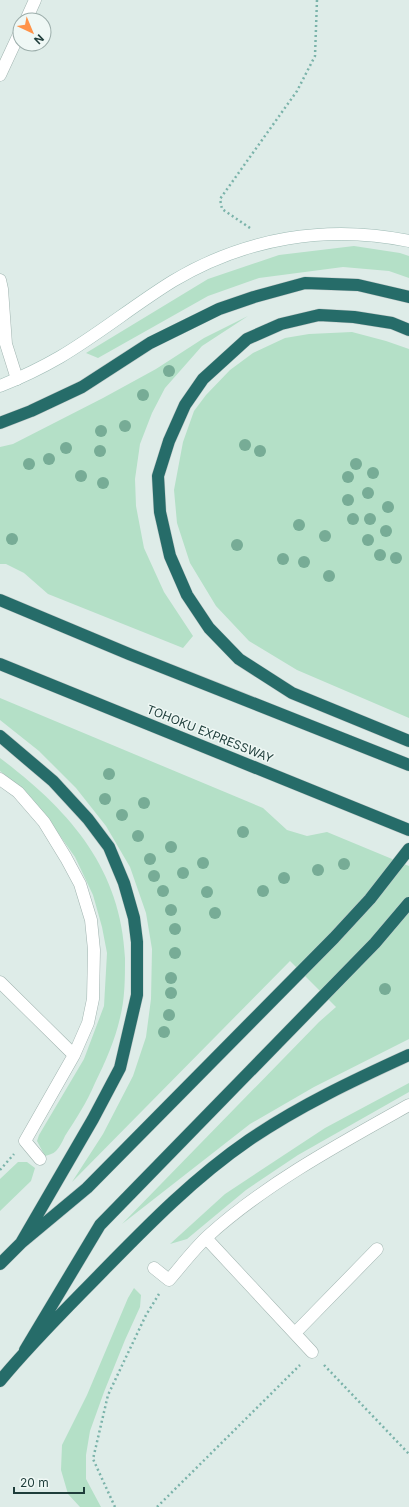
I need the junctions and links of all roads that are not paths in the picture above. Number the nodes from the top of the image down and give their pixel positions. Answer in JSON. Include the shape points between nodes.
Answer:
{"nodes":[{"id":1,"x":35,"y":0,"type":"edge"},
{"id":2,"x":30,"y":12,"type":"edge"},
{"id":3,"x":12,"y":49,"type":"edge"},
{"id":4,"x":0,"y":75,"type":"edge"},
{"id":5,"x":409,"y":241,"type":"edge"},
{"id":6,"x":0,"y":280,"type":"edge"},
{"id":7,"x":409,"y":297,"type":"edge"},
{"id":8,"x":409,"y":330,"type":"edge"},
{"id":9,"x":17,"y":379,"type":"junction"},
{"id":10,"x":0,"y":386,"type":"edge"},
{"id":11,"x":0,"y":423,"type":"edge"},
{"id":12,"x":0,"y":600,"type":"edge"},
{"id":13,"x":0,"y":664,"type":"edge"},
{"id":14,"x":0,"y":736,"type":"edge"},
{"id":15,"x":409,"y":742,"type":"edge"},
{"id":16,"x":409,"y":765,"type":"edge"},
{"id":17,"x":0,"y":779,"type":"edge"},
{"id":18,"x":409,"y":830,"type":"edge"},
{"id":19,"x":409,"y":849,"type":"edge"},
{"id":20,"x":409,"y":903,"type":"edge"},
{"id":21,"x":0,"y":982,"type":"edge"},
{"id":22,"x":74,"y":1054,"type":"junction"},
{"id":23,"x":409,"y":1055,"type":"edge"},
{"id":24,"x":409,"y":1105,"type":"edge"},
{"id":25,"x":40,"y":1159,"type":"dead end"},
{"id":26,"x":206,"y":1238,"type":"junction"},
{"id":27,"x":21,"y":1243,"type":"junction"},
{"id":28,"x":378,"y":1248,"type":"dead end"},
{"id":29,"x":0,"y":1264,"type":"edge"},
{"id":30,"x":154,"y":1268,"type":"dead end"},
{"id":31,"x":295,"y":1333,"type":"junction"},
{"id":32,"x":26,"y":1350,"type":"junction"},
{"id":33,"x":312,"y":1352,"type":"road end"},
{"id":34,"x":0,"y":1381,"type":"edge"}],
"edges":[{"from":1,"to":2,"type":"street"},
{"from":3,"to":4,"type":"street"},
{"from":5,"to":9,"type":"street","via":[[347,233],[303,236],[255,245],[216,259],[173,281],[60,357]]},
{"from":6,"to":9,"type":"street","via":[[6,344]]},
{"from":7,"to":11,"type":"highway","via":[[358,285],[305,283],[254,296],[219,309],[150,343],[82,387]]},
{"from":8,"to":15,"type":"highway","via":[[392,323],[319,315],[280,324],[247,338],[203,379],[184,405],[169,440],[158,476],[160,512],[170,556],[187,596],[209,628],[239,659],[292,693]]},
{"from":9,"to":10,"type":"street"},
{"from":12,"to":16,"type":"highway"},
{"from":13,"to":18,"type":"highway","name":"TOHOKU EXPRESSWAY"},
{"from":14,"to":27,"type":"highway","via":[[53,781],[88,819],[108,847],[124,883],[134,918],[138,969],[137,995],[120,1068],[94,1119]]},
{"from":17,"to":22,"type":"street","via":[[18,792],[44,822],[80,884],[91,920],[94,950],[92,999],[88,1023]]},
{"from":19,"to":27,"type":"highway","via":[[334,938],[87,1188]]},
{"from":20,"to":32,"type":"highway","via":[[375,943],[100,1225]]},
{"from":21,"to":22,"type":"street"},
{"from":22,"to":25,"type":"street","via":[[24,1141]]},
{"from":23,"to":32,"type":"highway","via":[[299,1109],[249,1140],[202,1175],[154,1219]]},
{"from":24,"to":26,"type":"street","via":[[268,1189]]},
{"from":26,"to":30,"type":"street","via":[[169,1280]]},
{"from":26,"to":31,"type":"street"},
{"from":27,"to":29,"type":"highway"},
{"from":28,"to":31,"type":"street"},
{"from":31,"to":33,"type":"street"},
{"from":32,"to":34,"type":"highway"}]}
